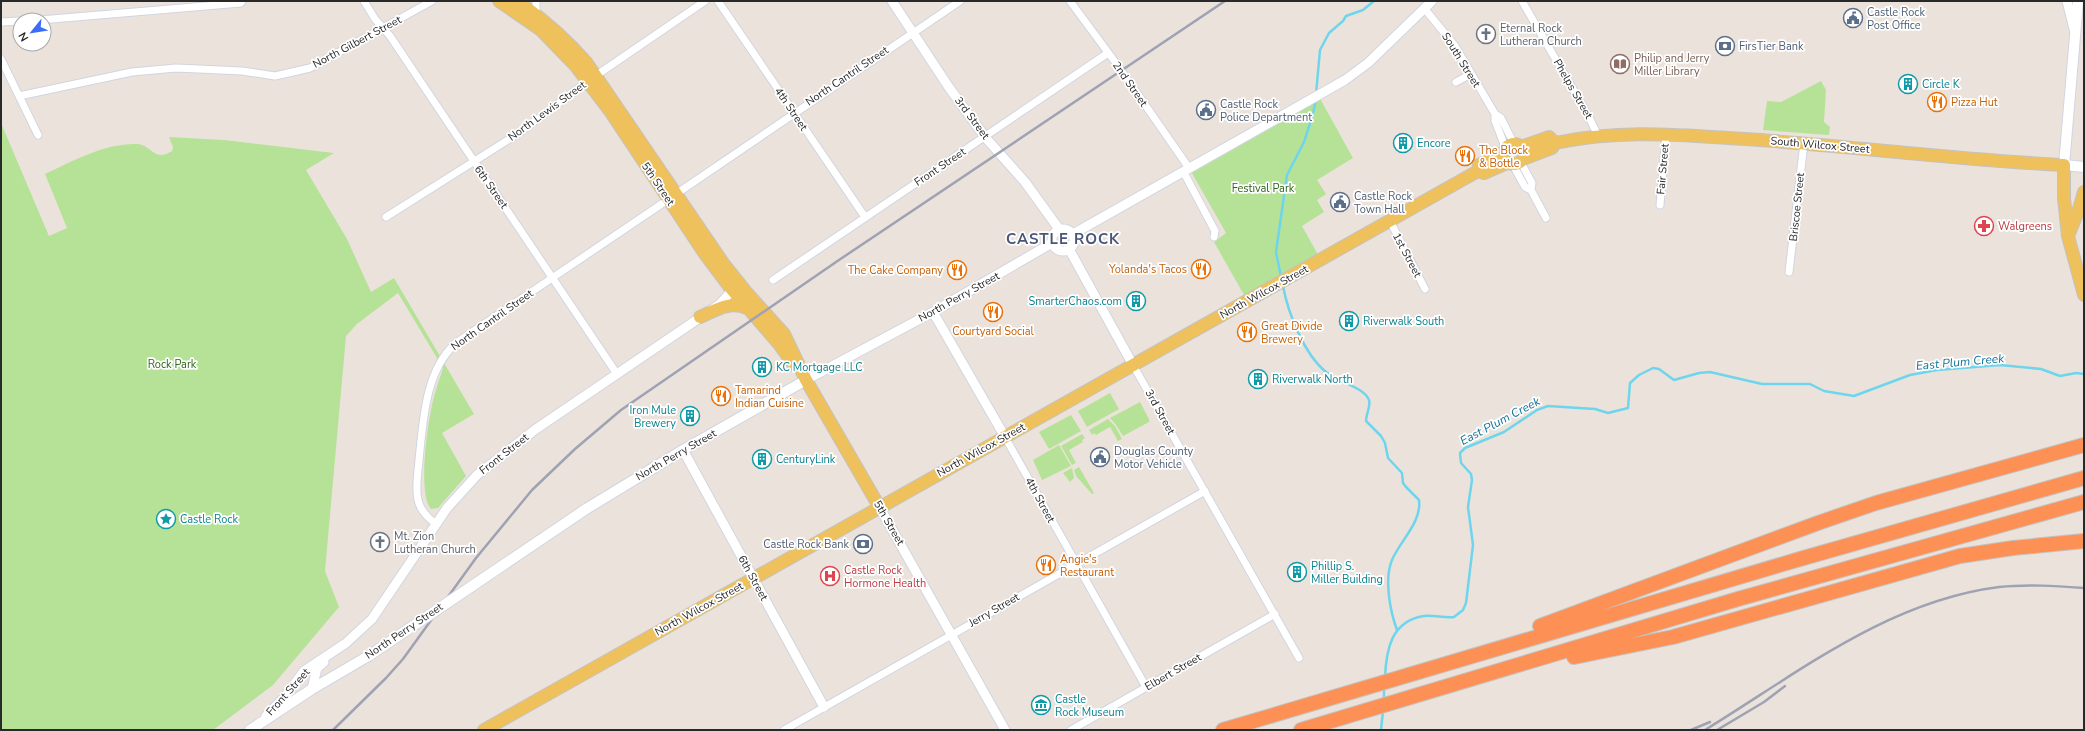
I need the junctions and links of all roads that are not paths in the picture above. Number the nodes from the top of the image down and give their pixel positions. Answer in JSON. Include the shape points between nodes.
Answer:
{"nodes":[{"id":1,"x":242,"y":1,"type":"edge"},
{"id":2,"x":364,"y":1,"type":"edge"},
{"id":3,"x":432,"y":1,"type":"edge"},
{"id":4,"x":499,"y":1,"type":"edge"},
{"id":5,"x":517,"y":1,"type":"edge"},
{"id":6,"x":536,"y":1,"type":"edge"},
{"id":7,"x":705,"y":1,"type":"edge"},
{"id":8,"x":718,"y":1,"type":"edge"},
{"id":9,"x":892,"y":1,"type":"edge"},
{"id":10,"x":960,"y":1,"type":"edge"},
{"id":11,"x":1070,"y":1,"type":"edge"},
{"id":12,"x":1432,"y":1,"type":"edge"},
{"id":13,"x":1522,"y":1,"type":"edge"},
{"id":14,"x":2067,"y":1,"type":"edge"},
{"id":15,"x":2078,"y":1,"type":"edge"},
{"id":16,"x":1424,"y":8,"type":"junction"},
{"id":17,"x":536,"y":14,"type":"junction"},
{"id":18,"x":52,"y":19,"type":"edge"},
{"id":19,"x":12,"y":21,"type":"edge"},
{"id":20,"x":1,"y":22,"type":"edge"},
{"id":21,"x":383,"y":28,"type":"junction"},
{"id":22,"x":913,"y":32,"type":"junction"},
{"id":23,"x":2075,"y":32,"type":"junction"},
{"id":24,"x":1108,"y":54,"type":"junction"},
{"id":25,"x":1,"y":59,"type":"edge"},
{"id":26,"x":1471,"y":74,"type":"junction"},
{"id":27,"x":592,"y":78,"type":"junction"},
{"id":28,"x":1456,"y":82,"type":"dead end"},
{"id":29,"x":19,"y":96,"type":"junction"},
{"id":30,"x":794,"y":113,"type":"junction"},
{"id":31,"x":1666,"y":134,"type":"junction"},
{"id":32,"x":38,"y":135,"type":"dead end"},
{"id":33,"x":1598,"y":136,"type":"junction"},
{"id":34,"x":985,"y":137,"type":"junction"},
{"id":35,"x":1804,"y":143,"type":"junction"},
{"id":36,"x":1514,"y":155,"type":"junction"},
{"id":37,"x":474,"y":162,"type":"junction"},
{"id":38,"x":2064,"y":165,"type":"junction"},
{"id":39,"x":2084,"y":167,"type":"edge"},
{"id":40,"x":1186,"y":170,"type":"junction"},
{"id":41,"x":2084,"y":192,"type":"edge"},
{"id":42,"x":673,"y":197,"type":"junction"},
{"id":43,"x":1660,"y":204,"type":"dead end"},
{"id":44,"x":386,"y":217,"type":"dead end"},
{"id":45,"x":865,"y":218,"type":"junction"},
{"id":46,"x":1546,"y":218,"type":"dead end"},
{"id":47,"x":1390,"y":221,"type":"junction"},
{"id":48,"x":1059,"y":229,"type":"junction"},
{"id":49,"x":1072,"y":234,"type":"junction"},
{"id":50,"x":2068,"y":236,"type":"junction"},
{"id":51,"x":1214,"y":237,"type":"dead end"},
{"id":52,"x":1052,"y":243,"type":"junction"},
{"id":53,"x":1069,"y":249,"type":"junction"},
{"id":54,"x":718,"y":263,"type":"junction"},
{"id":55,"x":1789,"y":272,"type":"dead end"},
{"id":56,"x":553,"y":278,"type":"junction"},
{"id":57,"x":773,"y":280,"type":"dead end"},
{"id":58,"x":1425,"y":288,"type":"dead end"},
{"id":59,"x":732,"y":289,"type":"junction"},
{"id":60,"x":2084,"y":295,"type":"edge"},
{"id":61,"x":720,"y":304,"type":"junction"},
{"id":62,"x":747,"y":308,"type":"junction"},
{"id":63,"x":933,"y":312,"type":"junction"},
{"id":64,"x":700,"y":317,"type":"junction"},
{"id":65,"x":1133,"y":365,"type":"junction"},
{"id":66,"x":617,"y":374,"type":"junction"},
{"id":67,"x":806,"y":380,"type":"junction"},
{"id":68,"x":1004,"y":438,"type":"junction"},
{"id":69,"x":2084,"y":445,"type":"edge"},
{"id":70,"x":683,"y":450,"type":"junction"},
{"id":71,"x":2084,"y":478,"type":"edge"},
{"id":72,"x":1205,"y":491,"type":"junction"},
{"id":73,"x":2084,"y":502,"type":"edge"},
{"id":74,"x":880,"y":508,"type":"junction"},
{"id":75,"x":436,"y":524,"type":"junction"},
{"id":76,"x":2084,"y":541,"type":"edge"},
{"id":77,"x":1076,"y":564,"type":"junction"},
{"id":78,"x":753,"y":579,"type":"junction"},
{"id":79,"x":1275,"y":614,"type":"junction"},
{"id":80,"x":952,"y":634,"type":"junction"},
{"id":81,"x":335,"y":651,"type":"junction"},
{"id":82,"x":1299,"y":658,"type":"dead end"},
{"id":83,"x":1448,"y":662,"type":"junction"},
{"id":84,"x":1497,"y":671,"type":"junction"},
{"id":85,"x":1146,"y":687,"type":"junction"},
{"id":86,"x":312,"y":689,"type":"junction"},
{"id":87,"x":824,"y":707,"type":"junction"},
{"id":88,"x":261,"y":722,"type":"junction"},
{"id":89,"x":250,"y":730,"type":"edge"},
{"id":90,"x":484,"y":730,"type":"edge"},
{"id":91,"x":784,"y":730,"type":"edge"},
{"id":92,"x":1005,"y":730,"type":"edge"},
{"id":93,"x":1071,"y":730,"type":"edge"},
{"id":94,"x":1223,"y":730,"type":"edge"},
{"id":95,"x":1300,"y":730,"type":"edge"}],
"edges":[{"from":1,"to":18,"type":"street"},
{"from":2,"to":21,"type":"street","name":"6th Street"},
{"from":3,"to":21,"type":"street","name":"North Gilbert Street"},
{"from":4,"to":27,"type":"main road","name":"5th Street","via":[[527,19]]},
{"from":5,"to":17,"type":"main road","name":"5th Street"},
{"from":6,"to":17,"type":"street"},
{"from":7,"to":27,"type":"street","name":"North Lewis Street"},
{"from":8,"to":30,"type":"street","name":"4th Street"},
{"from":9,"to":22,"type":"street","name":"3rd Street"},
{"from":10,"to":22,"type":"street","name":"North Cantril Street"},
{"from":11,"to":24,"type":"street","name":"2nd Street"},
{"from":12,"to":16,"type":"street"},
{"from":13,"to":33,"type":"street","name":"Phelps Street"},
{"from":14,"to":23,"type":"street"},
{"from":15,"to":23,"type":"main road"},
{"from":16,"to":26,"type":"street","name":"South Street","via":[[1455,46]]},
{"from":16,"to":40,"type":"street","via":[[1372,60],[1345,80]]},
{"from":17,"to":27,"type":"main road","name":"5th Street","via":[[565,38]]},
{"from":19,"to":20,"type":"street"},
{"from":21,"to":29,"type":"street","name":"North Gilbert Street","via":[[310,68],[275,76],[242,71],[176,68],[132,72]]},
{"from":21,"to":37,"type":"street","name":"6th Street"},
{"from":22,"to":30,"type":"street","name":"North Cantril Street"},
{"from":22,"to":34,"type":"street","name":"3rd Street"},
{"from":23,"to":38,"type":"main road"},
{"from":24,"to":34,"type":"street","name":"Front Street"},
{"from":24,"to":40,"type":"street","name":"2nd Street"},
{"from":25,"to":29,"type":"street"},
{"from":26,"to":28,"type":"street"},
{"from":26,"to":36,"type":"street","name":"South Street","via":[[1495,114],[1501,118]]},
{"from":27,"to":37,"type":"street","name":"North Lewis Street","via":[[519,133]]},
{"from":27,"to":42,"type":"main road","name":"5th Street"},
{"from":29,"to":32,"type":"street"},
{"from":30,"to":42,"type":"street","name":"North Cantril Street"},
{"from":30,"to":45,"type":"street","name":"4th Street"},
{"from":31,"to":33,"type":"main road","name":"South Wilcox Street","via":[[1624,133]]},
{"from":31,"to":35,"type":"main road","name":"South Wilcox Street"},
{"from":31,"to":43,"type":"street","name":"Fair Street"},
{"from":33,"to":36,"type":"main road","name":"South Wilcox Street","via":[[1555,143],[1549,138]]},
{"from":34,"to":45,"type":"street","name":"Front Street"},
{"from":34,"to":48,"type":"street","name":"3rd Street","via":[[1025,182]]},
{"from":35,"to":38,"type":"main road","name":"South Wilcox Street"},
{"from":35,"to":55,"type":"street","name":"Briscoe Street"},
{"from":36,"to":46,"type":"street","name":"South Street","via":[[1525,187],[1531,190]]},
{"from":36,"to":47,"type":"main road","name":"North Wilcox Street","via":[[1479,165],[1478,171]]},
{"from":37,"to":44,"type":"street","name":"North Lewis Street"},
{"from":37,"to":56,"type":"street","name":"6th Street"},
{"from":38,"to":39,"type":"main road","name":"South Wilcox Street"},
{"from":38,"to":50,"type":"main road"},
{"from":40,"to":49,"type":"street"},
{"from":40,"to":51,"type":"street","name":"2nd Street","via":[[1215,231]]},
{"from":41,"to":50,"type":"main road"},
{"from":42,"to":54,"type":"main road","name":"5th Street"},
{"from":42,"to":56,"type":"street","name":"North Cantril Street"},
{"from":45,"to":57,"type":"street","name":"Front Street"},
{"from":47,"to":58,"type":"street","name":"1st Street"},
{"from":47,"to":65,"type":"main road","name":"North Wilcox Street"},
{"from":48,"to":49,"type":"street","via":[[1067,229]]},
{"from":48,"to":52,"type":"street","via":[[1053,234]]},
{"from":49,"to":53,"type":"street","via":[[1074,241]]},
{"from":50,"to":60,"type":"main road"},
{"from":52,"to":53,"type":"street","via":[[1058,250]]},
{"from":52,"to":63,"type":"street","name":"North Perry Street"},
{"from":53,"to":65,"type":"street","name":"3rd Street"},
{"from":54,"to":59,"type":"main road","name":"5th Street"},
{"from":54,"to":61,"type":"street","via":[[724,297]]},
{"from":54,"to":67,"type":"main road","name":"5th Street","via":[[784,334]]},
{"from":56,"to":66,"type":"street","name":"6th Street"},
{"from":56,"to":75,"type":"street","name":"North Cantril Street","via":[[456,343],[439,365],[430,389],[422,426],[417,494],[422,510]]},
{"from":59,"to":61,"type":"street","name":"Front Street"},
{"from":59,"to":62,"type":"main road","name":"5th Street"},
{"from":61,"to":64,"type":"street","name":"Front Street"},
{"from":62,"to":64,"type":"main road","via":[[738,304],[730,305]]},
{"from":62,"to":67,"type":"main road","name":"5th Street"},
{"from":63,"to":67,"type":"street","name":"North Perry Street"},
{"from":63,"to":68,"type":"street","name":"4th Street"},
{"from":64,"to":66,"type":"street","name":"Front Street"},
{"from":65,"to":68,"type":"main road","name":"North Wilcox Street"},
{"from":65,"to":72,"type":"street","name":"3rd Street"},
{"from":66,"to":75,"type":"street","name":"Front Street","via":[[536,429],[485,468],[459,493]]},
{"from":67,"to":70,"type":"main road","name":"North Perry Street"},
{"from":67,"to":74,"type":"main road","name":"5th Street"},
{"from":68,"to":74,"type":"main road","name":"North Wilcox Street"},
{"from":68,"to":77,"type":"street","name":"4th Street"},
{"from":69,"to":83,"type":"highway","via":[[1876,503],[1818,522]]},
{"from":70,"to":78,"type":"street","name":"6th Street"},
{"from":70,"to":86,"type":"main road","name":"North Perry Street","bridge":true,"via":[[586,509],[370,655]]},
{"from":71,"to":83,"type":"highway"},
{"from":72,"to":77,"type":"street","name":"Jerry Street"},
{"from":72,"to":79,"type":"street","name":"3rd Street"},
{"from":73,"to":84,"type":"highway","via":[[1738,599]]},
{"from":74,"to":78,"type":"main road","name":"North Wilcox Street"},
{"from":74,"to":80,"type":"street","name":"5th Street"},
{"from":75,"to":81,"type":"street","name":"Front Street","via":[[380,610],[356,635]]},
{"from":76,"to":84,"type":"highway","via":[[1960,556],[1673,637]]},
{"from":77,"to":80,"type":"street","name":"Jerry Street"},
{"from":77,"to":85,"type":"street","name":"4th Street"},
{"from":78,"to":87,"type":"street","name":"6th Street"},
{"from":78,"to":90,"type":"main road","name":"North Wilcox Street"},
{"from":79,"to":82,"type":"street","name":"3rd Street"},
{"from":79,"to":85,"type":"street","name":"Elbert Street"},
{"from":80,"to":87,"type":"street","name":"Jerry Street"},
{"from":80,"to":92,"type":"street","name":"5th Street"},
{"from":81,"to":86,"type":"street","name":"Front Street","via":[[317,668]]},
{"from":81,"to":88,"type":"street","name":"Front Street","via":[[304,671],[285,697]]},
{"from":83,"to":94,"type":"highway"},
{"from":84,"to":95,"type":"highway"},
{"from":85,"to":93,"type":"street","name":"Elbert Street"},
{"from":86,"to":88,"type":"main road","name":"Front Street"},
{"from":87,"to":91,"type":"street","name":"Jerry Street"},
{"from":88,"to":89,"type":"main road","name":"Front Street"}]}
